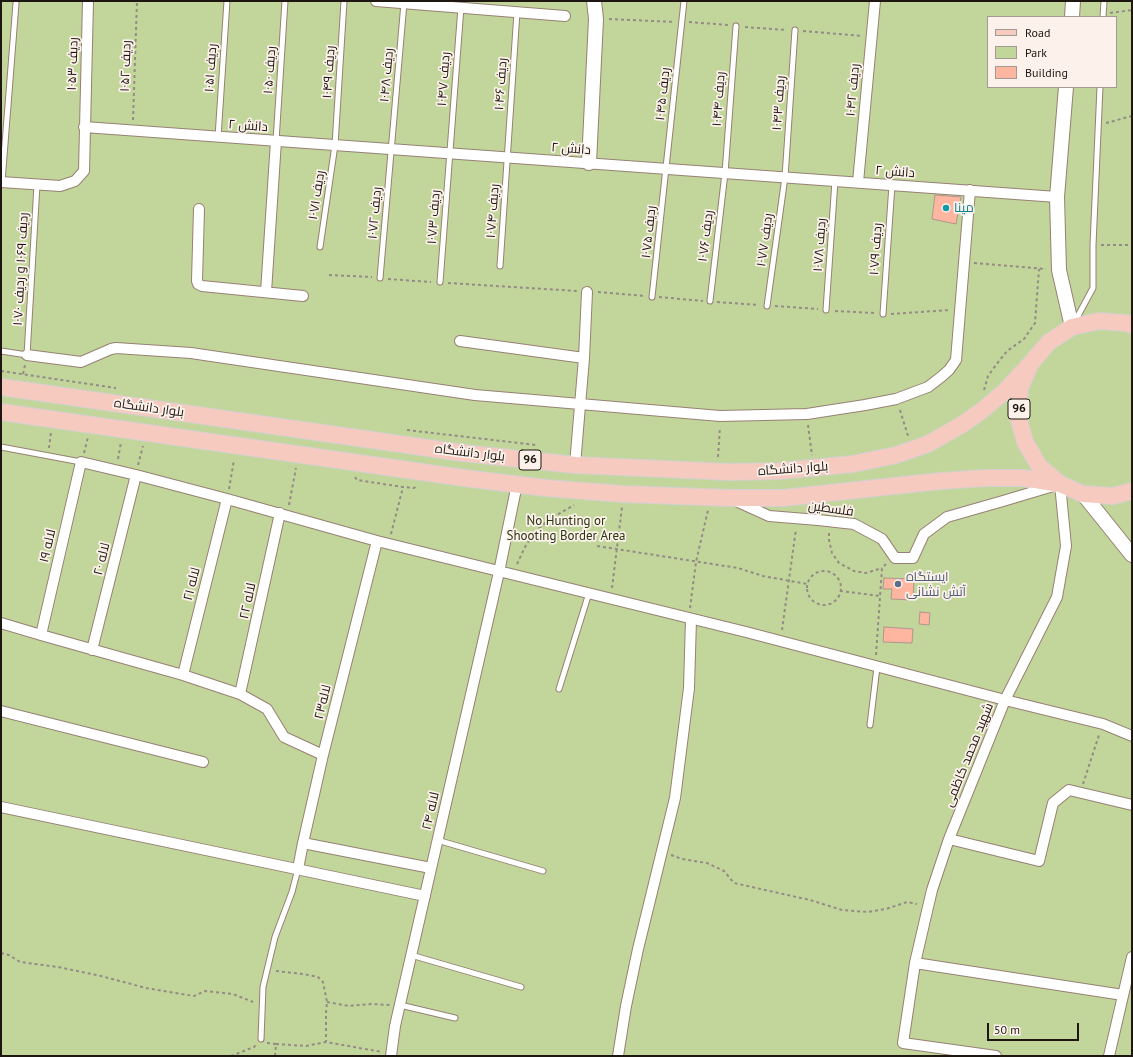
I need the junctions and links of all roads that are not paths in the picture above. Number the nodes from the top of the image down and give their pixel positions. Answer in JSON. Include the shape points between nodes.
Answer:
{"nodes":[{"id":1,"x":88,"y":1,"type":"edge"},
{"id":2,"x":227,"y":1,"type":"edge"},
{"id":3,"x":285,"y":1,"type":"edge"},
{"id":4,"x":344,"y":1,"type":"edge"},
{"id":5,"x":376,"y":1,"type":"edge"},
{"id":6,"x":594,"y":1,"type":"edge"},
{"id":7,"x":684,"y":1,"type":"edge"},
{"id":8,"x":875,"y":1,"type":"edge"},
{"id":9,"x":1073,"y":1,"type":"edge"},
{"id":10,"x":1104,"y":1,"type":"edge"},
{"id":11,"x":16,"y":3,"type":"dead end"},
{"id":12,"x":404,"y":3,"type":"junction"},
{"id":13,"x":461,"y":7,"type":"junction"},
{"id":14,"x":517,"y":12,"type":"junction"},
{"id":15,"x":565,"y":16,"type":"dead end"},
{"id":16,"x":1072,"y":16,"type":"edge"},
{"id":17,"x":1103,"y":16,"type":"edge"},
{"id":18,"x":736,"y":26,"type":"dead end"},
{"id":19,"x":795,"y":30,"type":"dead end"},
{"id":20,"x":1066,"y":88,"type":"edge"},
{"id":21,"x":1100,"y":88,"type":"edge"},
{"id":22,"x":84,"y":127,"type":"junction"},
{"id":23,"x":218,"y":137,"type":"junction"},
{"id":24,"x":276,"y":141,"type":"junction"},
{"id":25,"x":335,"y":145,"type":"junction"},
{"id":26,"x":392,"y":149,"type":"junction"},
{"id":27,"x":450,"y":153,"type":"junction"},
{"id":28,"x":508,"y":158,"type":"junction"},
{"id":29,"x":589,"y":163,"type":"junction"},
{"id":30,"x":667,"y":169,"type":"junction"},
{"id":31,"x":725,"y":173,"type":"junction"},
{"id":32,"x":785,"y":177,"type":"junction"},
{"id":33,"x":835,"y":181,"type":"junction"},
{"id":34,"x":2,"y":182,"type":"edge"},
{"id":35,"x":858,"y":182,"type":"junction"},
{"id":36,"x":37,"y":185,"type":"junction"},
{"id":37,"x":892,"y":185,"type":"junction"},
{"id":38,"x":970,"y":190,"type":"junction"},
{"id":39,"x":1057,"y":197,"type":"junction"},
{"id":40,"x":199,"y":209,"type":"dead end"},
{"id":41,"x":320,"y":248,"type":"dead end"},
{"id":42,"x":500,"y":266,"type":"dead end"},
{"id":43,"x":380,"y":278,"type":"road end"},
{"id":44,"x":440,"y":282,"type":"road end"},
{"id":45,"x":266,"y":292,"type":"junction"},
{"id":46,"x":587,"y":292,"type":"road end"},
{"id":47,"x":303,"y":296,"type":"dead end"},
{"id":48,"x":652,"y":297,"type":"dead end"},
{"id":49,"x":710,"y":301,"type":"dead end"},
{"id":50,"x":767,"y":306,"type":"dead end"},
{"id":51,"x":826,"y":310,"type":"dead end"},
{"id":52,"x":883,"y":314,"type":"dead end"},
{"id":53,"x":1132,"y":325,"type":"edge"},
{"id":54,"x":1072,"y":327,"type":"junction"},
{"id":55,"x":460,"y":341,"type":"dead end"},
{"id":56,"x":1,"y":352,"type":"edge"},
{"id":57,"x":27,"y":356,"type":"junction"},
{"id":58,"x":584,"y":358,"type":"junction"},
{"id":59,"x":1031,"y":363,"type":"junction"},
{"id":60,"x":1,"y":387,"type":"edge"},
{"id":61,"x":581,"y":404,"type":"junction"},
{"id":62,"x":1,"y":412,"type":"edge"},
{"id":63,"x":1,"y":448,"type":"edge"},
{"id":64,"x":81,"y":462,"type":"junction"},
{"id":65,"x":575,"y":465,"type":"junction"},
{"id":66,"x":136,"y":475,"type":"junction"},
{"id":67,"x":517,"y":484,"type":"junction"},
{"id":68,"x":1060,"y":484,"type":"junction"},
{"id":69,"x":1132,"y":491,"type":"edge"},
{"id":70,"x":1084,"y":494,"type":"junction"},
{"id":71,"x":730,"y":498,"type":"junction"},
{"id":72,"x":227,"y":499,"type":"junction"},
{"id":73,"x":284,"y":514,"type":"junction"},
{"id":74,"x":377,"y":541,"type":"junction"},
{"id":75,"x":1132,"y":555,"type":"edge"},
{"id":76,"x":499,"y":572,"type":"junction"},
{"id":77,"x":589,"y":593,"type":"junction"},
{"id":78,"x":691,"y":619,"type":"junction"},
{"id":79,"x":1,"y":623,"type":"edge"},
{"id":80,"x":41,"y":635,"type":"junction"},
{"id":81,"x":92,"y":650,"type":"junction"},
{"id":82,"x":877,"y":666,"type":"junction"},
{"id":83,"x":183,"y":675,"type":"junction"},
{"id":84,"x":558,"y":689,"type":"dead end"},
{"id":85,"x":240,"y":694,"type":"junction"},
{"id":86,"x":1005,"y":700,"type":"junction"},
{"id":87,"x":1,"y":711,"type":"edge"},
{"id":88,"x":870,"y":725,"type":"dead end"},
{"id":89,"x":1132,"y":736,"type":"edge"},
{"id":90,"x":323,"y":755,"type":"junction"},
{"id":91,"x":203,"y":762,"type":"dead end"},
{"id":92,"x":1132,"y":804,"type":"edge"},
{"id":93,"x":1,"y":807,"type":"edge"},
{"id":94,"x":949,"y":839,"type":"junction"},
{"id":95,"x":438,"y":840,"type":"junction"},
{"id":96,"x":303,"y":843,"type":"junction"},
{"id":97,"x":431,"y":868,"type":"junction"},
{"id":98,"x":298,"y":870,"type":"junction"},
{"id":99,"x":543,"y":872,"type":"dead end"},
{"id":100,"x":425,"y":896,"type":"junction"},
{"id":101,"x":411,"y":955,"type":"junction"},
{"id":102,"x":1132,"y":956,"type":"edge"},
{"id":103,"x":915,"y":963,"type":"junction"},
{"id":104,"x":521,"y":987,"type":"dead end"},
{"id":105,"x":1123,"y":995,"type":"junction"},
{"id":106,"x":400,"y":1005,"type":"junction"},
{"id":107,"x":455,"y":1018,"type":"dead end"},
{"id":108,"x":261,"y":1039,"type":"dead end"},
{"id":109,"x":391,"y":1055,"type":"edge"},
{"id":110,"x":618,"y":1056,"type":"edge"},
{"id":111,"x":996,"y":1056,"type":"edge"},
{"id":112,"x":1109,"y":1056,"type":"edge"}],
"edges":[{"from":1,"to":22,"type":"street","name":"ردیف ۱۰۵۳"},
{"from":2,"to":23,"type":"lane","name":"ردیف ۱۰۵۱"},
{"from":3,"to":24,"type":"lane","name":"ردیف ۱۰۵۰"},
{"from":4,"to":25,"type":"lane","name":"ردیف ۱۰۴۹"},
{"from":5,"to":12,"type":"street"},
{"from":6,"to":29,"type":"street","via":[[596,18]]},
{"from":7,"to":30,"type":"lane","name":"ردیف ۱۰۴۵"},
{"from":8,"to":35,"type":"street","name":"ردیف ۱۰۴۲"},
{"from":9,"to":16,"type":"street"},
{"from":10,"to":17,"type":"lane"},
{"from":11,"to":34,"type":"lane"},
{"from":12,"to":13,"type":"street"},
{"from":12,"to":26,"type":"lane","name":"ردیف ۱۰۴۸"},
{"from":13,"to":14,"type":"street"},
{"from":13,"to":27,"type":"lane","name":"ردیف ۱۰۴۷"},
{"from":14,"to":15,"type":"street"},
{"from":14,"to":28,"type":"lane","name":"ردیف ۱۰۴۶"},
{"from":18,"to":31,"type":"lane","name":"ردیف ۱۰۴۴"},
{"from":19,"to":32,"type":"lane","name":"ردیف ۱۰۴۳"},
{"from":20,"to":39,"type":"street"},
{"from":21,"to":54,"type":"lane","via":[[1093,288]]},
{"from":22,"to":23,"type":"street","name":"دانش ۲"},
{"from":22,"to":36,"type":"street","name":"ردیف ۱۰۵۳","via":[[84,171],[75,181],[60,186]]},
{"from":23,"to":24,"type":"street","name":"دانش ۲"},
{"from":24,"to":25,"type":"street","name":"دانش ۲"},
{"from":24,"to":45,"type":"street"},
{"from":25,"to":26,"type":"street","name":"دانش ۲"},
{"from":25,"to":41,"type":"lane","name":"ردیف ۱۰۷۱"},
{"from":26,"to":27,"type":"street","name":"دانش ۲"},
{"from":26,"to":43,"type":"lane","name":"ردیف ۱۰۷۲"},
{"from":27,"to":28,"type":"street","name":"دانش ۲"},
{"from":27,"to":44,"type":"lane","name":"ردیف ۱۰۷۳"},
{"from":28,"to":29,"type":"street","name":"دانش ۲"},
{"from":28,"to":42,"type":"lane","name":"ردیف ۱۰۷۴"},
{"from":29,"to":30,"type":"street","name":"دانش ۲"},
{"from":30,"to":31,"type":"street","name":"دانش ۲"},
{"from":30,"to":48,"type":"lane","name":"ردیف ۱۰۷۵"},
{"from":31,"to":32,"type":"street","name":"دانش ۲"},
{"from":31,"to":49,"type":"lane","name":"ردیف ۱۰۷۶"},
{"from":32,"to":33,"type":"street","name":"دانش ۲"},
{"from":32,"to":50,"type":"lane","name":"ردیف ۱۰۷۷"},
{"from":33,"to":35,"type":"street","name":"دانش ۲"},
{"from":33,"to":51,"type":"lane","name":"ردیف ۱۰۷۸"},
{"from":34,"to":36,"type":"street","name":"ردیف ۱۰۵۳"},
{"from":35,"to":37,"type":"street","name":"دانش ۲"},
{"from":36,"to":57,"type":"lane","name":"ردیف ۱۰۶۹ و ردیف ۱۰۷۰"},
{"from":37,"to":38,"type":"street","name":"دانش ۲"},
{"from":37,"to":52,"type":"lane","name":"ردیف ۱۰۷۹"},
{"from":38,"to":39,"type":"street","name":"دانش ۲"},
{"from":38,"to":61,"type":"street","via":[[956,360],[949,370],[928,387],[896,399],[807,414],[720,416]]},
{"from":39,"to":54,"type":"street","via":[[1059,270]]},
{"from":40,"to":45,"type":"street","via":[[198,284]]},
{"from":45,"to":47,"type":"street"},
{"from":46,"to":58,"type":"street"},
{"from":53,"to":54,"type":"main road","number":"96","via":[[1099,321]]},
{"from":54,"to":59,"type":"main road","number":"96","via":[[1049,342]]},
{"from":55,"to":58,"type":"street"},
{"from":56,"to":57,"type":"lane"},
{"from":57,"to":61,"type":"street","via":[[81,362],[116,348],[191,353],[475,395]]},
{"from":58,"to":61,"type":"street"},
{"from":59,"to":65,"type":"main road","name":"بلوار دانشگاه","number":"96","via":[[1000,395],[963,424],[928,444],[896,455],[853,464],[780,471],[716,472]]},
{"from":59,"to":68,"type":"main road","number":"96","via":[[1020,388],[1018,416],[1021,429],[1025,442],[1039,466]]},
{"from":60,"to":65,"type":"main road","name":"بلوار دانشگاه","number":"96","via":[[463,453]]},
{"from":61,"to":65,"type":"street"},
{"from":62,"to":67,"type":"main road","name":"بلوار دانشگاه","number":"96"},
{"from":63,"to":64,"type":"lane"},
{"from":64,"to":66,"type":"street"},
{"from":64,"to":80,"type":"street","name":"لاله ۱۹"},
{"from":66,"to":72,"type":"street"},
{"from":66,"to":81,"type":"street","name":"لاله ۲۰"},
{"from":67,"to":71,"type":"main road","name":"بلوار دانشگاه","number":"96","via":[[623,494]]},
{"from":67,"to":76,"type":"street","name":"لاله ۲۴"},
{"from":68,"to":70,"type":"main road","number":"96"},
{"from":68,"to":71,"type":"main road","name":"بلوار دانشگاه","number":"96","via":[[1023,478],[986,478],[783,498]]},
{"from":68,"to":71,"type":"street","name":"فلسطین","via":[[947,517],[924,534],[913,558],[894,558],[882,539],[854,524],[769,516]]},
{"from":68,"to":86,"type":"street","name":"شهید محمد کاظمی","via":[[1066,546],[1057,597]]},
{"from":69,"to":70,"type":"main road","number":"96","via":[[1113,496]]},
{"from":70,"to":75,"type":"street"},
{"from":72,"to":73,"type":"street"},
{"from":72,"to":83,"type":"street","name":"لاله ۲۱"},
{"from":73,"to":74,"type":"street"},
{"from":73,"to":85,"type":"street","name":"لاله ۲۲"},
{"from":74,"to":76,"type":"street"},
{"from":74,"to":90,"type":"street","name":"لاله۲۳"},
{"from":76,"to":77,"type":"street"},
{"from":76,"to":95,"type":"street","name":"لاله ۲۴"},
{"from":77,"to":78,"type":"street"},
{"from":77,"to":84,"type":"lane"},
{"from":78,"to":82,"type":"street"},
{"from":78,"to":110,"type":"street","via":[[689,688],[676,798],[649,900]]},
{"from":79,"to":80,"type":"street"},
{"from":80,"to":81,"type":"street"},
{"from":81,"to":83,"type":"street"},
{"from":82,"to":86,"type":"street"},
{"from":82,"to":88,"type":"lane"},
{"from":83,"to":85,"type":"street"},
{"from":85,"to":90,"type":"street","via":[[267,709],[284,737]]},
{"from":86,"to":89,"type":"street","via":[[1103,724]]},
{"from":86,"to":94,"type":"street","name":"شهید محمد کاظمی"},
{"from":87,"to":91,"type":"street"},
{"from":90,"to":96,"type":"street","name":"لاله۲۳"},
{"from":92,"to":94,"type":"street","via":[[1069,790],[1053,803],[1039,862]]},
{"from":93,"to":98,"type":"street"},
{"from":94,"to":103,"type":"street","name":"شهید محمد کاظمی","via":[[932,890]]},
{"from":95,"to":97,"type":"street","name":"لاله ۲۴"},
{"from":95,"to":99,"type":"lane"},
{"from":96,"to":97,"type":"street"},
{"from":96,"to":98,"type":"street","name":"لاله۲۳"},
{"from":97,"to":100,"type":"street","name":"لاله ۲۴"},
{"from":98,"to":100,"type":"street"},
{"from":98,"to":108,"type":"lane","via":[[275,937],[263,987]]},
{"from":100,"to":101,"type":"street","name":"لاله ۲۴"},
{"from":101,"to":104,"type":"lane"},
{"from":101,"to":106,"type":"street","name":"لاله ۲۴"},
{"from":102,"to":105,"type":"street"},
{"from":103,"to":105,"type":"street"},
{"from":103,"to":111,"type":"street","name":"شهید محمد کاظمی","via":[[903,1043]]},
{"from":105,"to":112,"type":"street"},
{"from":106,"to":107,"type":"lane"},
{"from":106,"to":109,"type":"street","name":"لاله ۲۴"}]}
